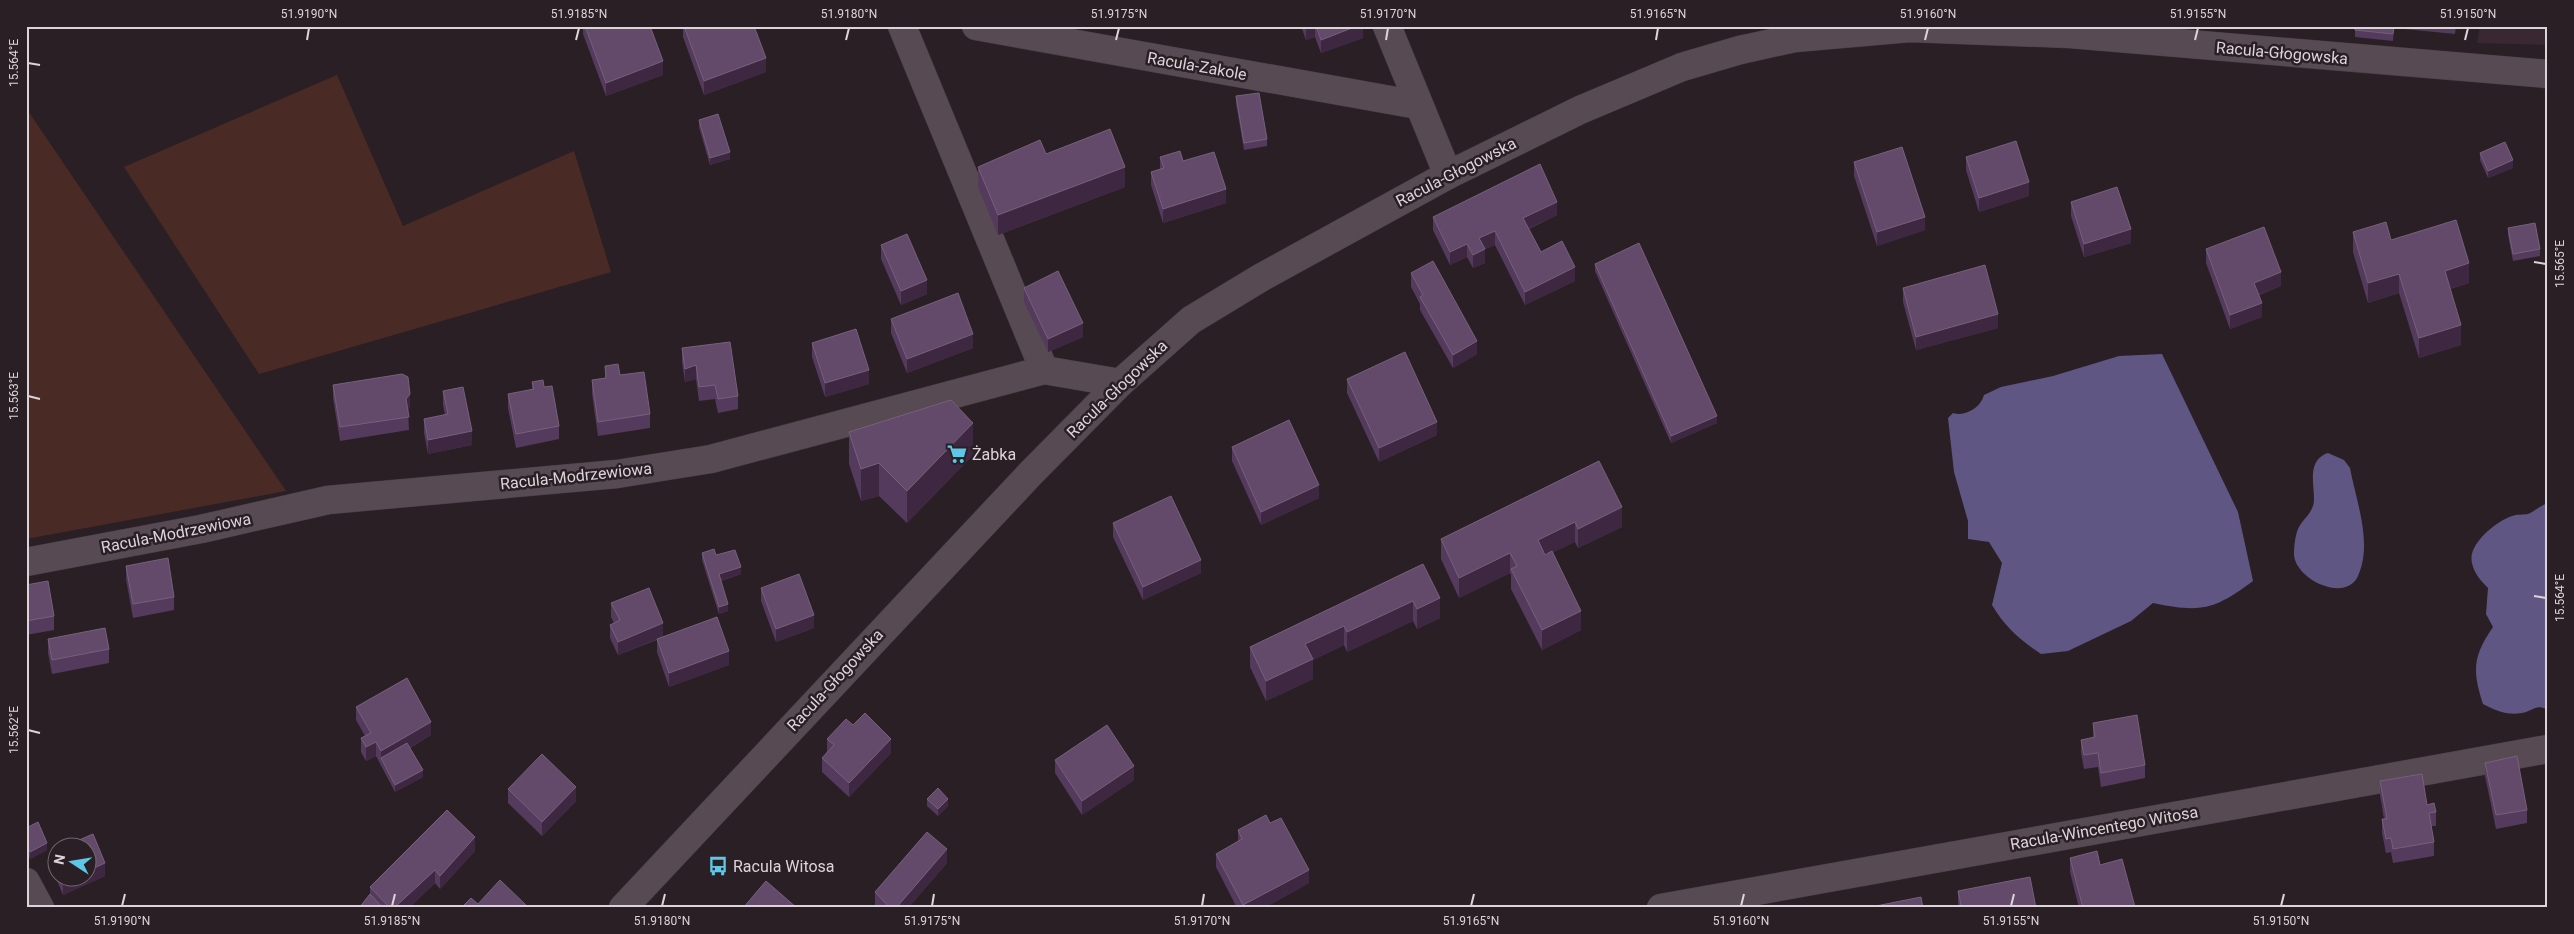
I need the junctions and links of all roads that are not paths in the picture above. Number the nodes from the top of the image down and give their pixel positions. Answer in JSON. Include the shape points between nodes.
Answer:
{"nodes":[{"id":1,"x":902,"y":26,"type":"edge"},
{"id":2,"x":976,"y":26,"type":"edge"},
{"id":3,"x":1387,"y":26,"type":"edge"},
{"id":4,"x":2548,"y":74,"type":"edge"},
{"id":5,"x":1418,"y":105,"type":"junction"},
{"id":6,"x":1448,"y":175,"type":"junction"},
{"id":7,"x":1044,"y":370,"type":"junction"},
{"id":8,"x":1120,"y":383,"type":"junction"},
{"id":9,"x":26,"y":562,"type":"edge"},
{"id":10,"x":2548,"y":749,"type":"edge"},
{"id":11,"x":26,"y":882,"type":"edge"},
{"id":12,"x":1734,"y":901,"type":"edge"},
{"id":13,"x":40,"y":908,"type":"edge"},
{"id":14,"x":622,"y":908,"type":"edge"},
{"id":15,"x":1661,"y":908,"type":"edge"}],
"edges":[{"from":1,"to":7,"type":"street"},
{"from":2,"to":5,"type":"street","name":"Racula-Zakole"},
{"from":3,"to":5,"type":"street"},
{"from":4,"to":6,"type":"street","name":"Racula-Głogowska","via":[[2070,34],[1959,29],[1853,32],[1795,38],[1682,67],[1580,110]]},
{"from":5,"to":6,"type":"street"},
{"from":6,"to":8,"type":"street","name":"Racula-Głogowska","via":[[1270,272],[1191,320]]},
{"from":7,"to":8,"type":"street","name":"Racula-Modrzewiowa"},
{"from":7,"to":9,"type":"street","name":"Racula-Modrzewiowa","via":[[711,459],[617,474],[328,500],[201,529]]},
{"from":8,"to":14,"type":"street","name":"Racula-Głogowska","via":[[1031,472]]},
{"from":10,"to":12,"type":"street","name":"Racula-Wincentego Witosa"},
{"from":11,"to":13,"type":"street"},
{"from":12,"to":15,"type":"street","name":"Racula-Wincentego Witosa"}]}
